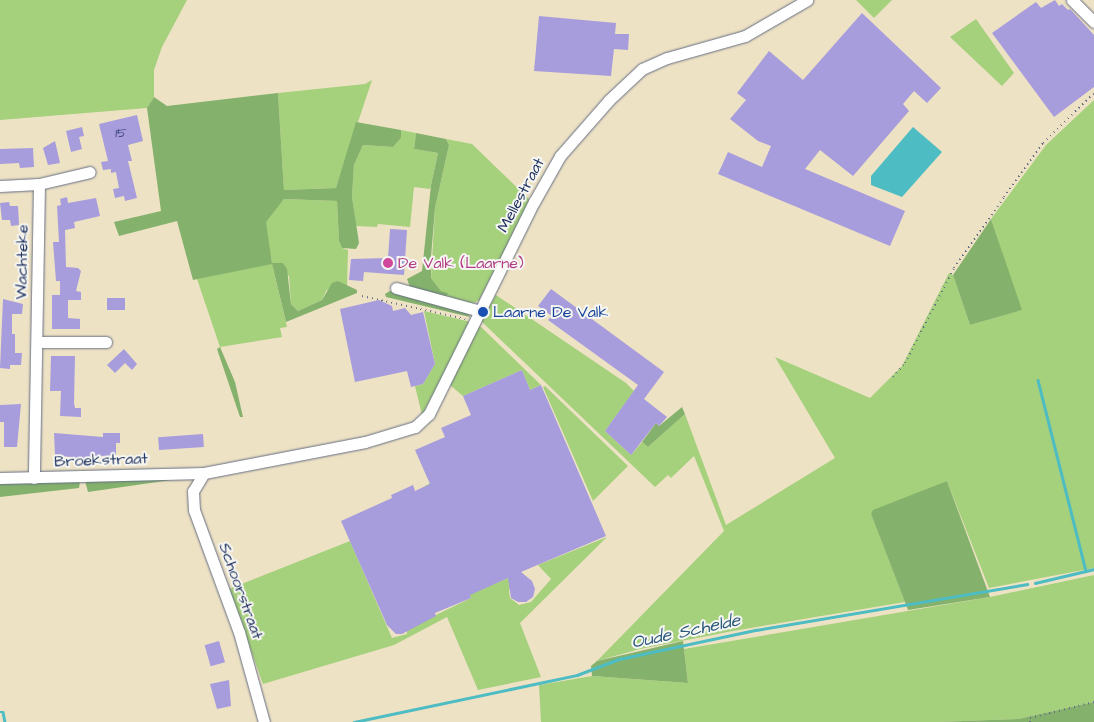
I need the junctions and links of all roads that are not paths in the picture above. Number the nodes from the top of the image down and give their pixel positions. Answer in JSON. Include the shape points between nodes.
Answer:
{"nodes":[{"id":1,"x":807,"y":0,"type":"edge"},
{"id":2,"x":1072,"y":0,"type":"edge"},
{"id":3,"x":1094,"y":22,"type":"edge"},
{"id":4,"x":90,"y":172,"type":"dead end"},
{"id":5,"x":39,"y":184,"type":"junction"},
{"id":6,"x":0,"y":186,"type":"edge"},
{"id":7,"x":396,"y":288,"type":"dead end"},
{"id":8,"x":477,"y":316,"type":"junction"},
{"id":9,"x":37,"y":342,"type":"junction"},
{"id":10,"x":106,"y":342,"type":"dead end"},
{"id":11,"x":204,"y":473,"type":"junction"},
{"id":12,"x":0,"y":478,"type":"edge"},
{"id":13,"x":34,"y":478,"type":"junction"},
{"id":14,"x":264,"y":722,"type":"edge"}],
"edges":[{"from":1,"to":8,"type":"street","name":"Mellestraat","via":[[745,36],[668,58],[642,69],[623,86],[560,156]]},
{"from":2,"to":3,"type":"street"},
{"from":4,"to":5,"type":"street"},
{"from":5,"to":6,"type":"street"},
{"from":5,"to":9,"type":"street","name":"Wachteke"},
{"from":7,"to":8,"type":"street"},
{"from":8,"to":11,"type":"street","name":"Mellestraat","via":[[428,414],[415,427],[365,442]]},
{"from":9,"to":10,"type":"street"},
{"from":9,"to":13,"type":"street","name":"Wachteke"},
{"from":11,"to":13,"type":"street","name":"Broekstraat"},
{"from":11,"to":14,"type":"street","name":"Schoorstraat","via":[[193,491],[194,510],[239,632]]},
{"from":12,"to":13,"type":"street","name":"Broekstraat"}]}
